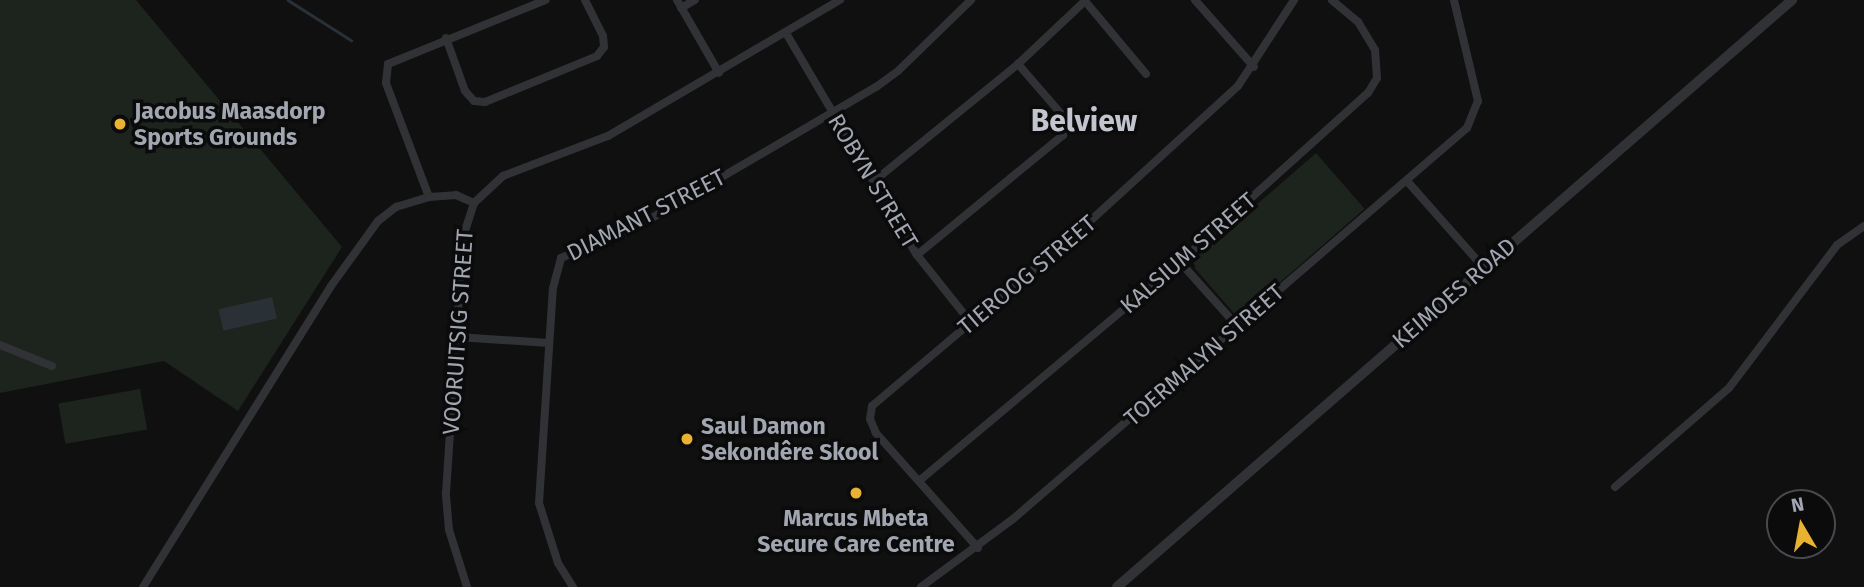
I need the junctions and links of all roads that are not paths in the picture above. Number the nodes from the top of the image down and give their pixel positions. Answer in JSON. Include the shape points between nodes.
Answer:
{"nodes":[{"id":1,"x":547,"y":0,"type":"edge"},
{"id":2,"x":584,"y":0,"type":"edge"},
{"id":3,"x":695,"y":0,"type":"edge"},
{"id":4,"x":839,"y":0,"type":"edge"},
{"id":5,"x":971,"y":0,"type":"edge"},
{"id":6,"x":1086,"y":0,"type":"edge"},
{"id":7,"x":1195,"y":0,"type":"edge"},
{"id":8,"x":1294,"y":0,"type":"edge"},
{"id":9,"x":1332,"y":0,"type":"edge"},
{"id":10,"x":1454,"y":0,"type":"edge"},
{"id":11,"x":1792,"y":0,"type":"edge"},
{"id":12,"x":679,"y":4,"type":"edge"},
{"id":13,"x":786,"y":33,"type":"junction"},
{"id":14,"x":446,"y":38,"type":"junction"},
{"id":15,"x":1018,"y":64,"type":"junction"},
{"id":16,"x":1254,"y":67,"type":"junction"},
{"id":17,"x":719,"y":73,"type":"junction"},
{"id":18,"x":1146,"y":74,"type":"dead end"},
{"id":19,"x":832,"y":113,"type":"junction"},
{"id":20,"x":1407,"y":181,"type":"junction"},
{"id":21,"x":873,"y":182,"type":"junction"},
{"id":22,"x":429,"y":197,"type":"junction"},
{"id":23,"x":474,"y":203,"type":"junction"},
{"id":24,"x":1864,"y":226,"type":"edge"},
{"id":25,"x":917,"y":255,"type":"junction"},
{"id":26,"x":1180,"y":262,"type":"junction"},
{"id":27,"x":1483,"y":267,"type":"junction"},
{"id":28,"x":971,"y":323,"type":"junction"},
{"id":29,"x":1237,"y":326,"type":"junction"},
{"id":30,"x":456,"y":337,"type":"junction"},
{"id":31,"x":549,"y":343,"type":"junction"},
{"id":32,"x":0,"y":345,"type":"edge"},
{"id":33,"x":52,"y":366,"type":"dead end"},
{"id":34,"x":919,"y":481,"type":"junction"},
{"id":35,"x":1615,"y":487,"type":"dead end"},
{"id":36,"x":978,"y":548,"type":"junction"},
{"id":37,"x":143,"y":587,"type":"edge"},
{"id":38,"x":467,"y":587,"type":"edge"},
{"id":39,"x":573,"y":587,"type":"edge"},
{"id":40,"x":921,"y":587,"type":"edge"},
{"id":41,"x":1117,"y":587,"type":"edge"}],
"edges":[{"from":1,"to":14,"type":"street"},
{"from":2,"to":14,"type":"street","via":[[603,36],[604,47],[597,56],[485,102],[474,101],[466,91]]},
{"from":3,"to":12,"type":"street"},
{"from":4,"to":13,"type":"street","name":"VOORUITSIG STREET"},
{"from":5,"to":19,"type":"street","name":"DIAMANT STREET","via":[[898,71]]},
{"from":6,"to":15,"type":"street"},
{"from":6,"to":18,"type":"street"},
{"from":7,"to":16,"type":"street"},
{"from":8,"to":16,"type":"street","name":"TIEROOG STREET"},
{"from":9,"to":26,"type":"street","name":"KALSIUM STREET","via":[[1350,13],[1372,44],[1376,82]]},
{"from":10,"to":20,"type":"street","name":"TOERMALYN STREET","via":[[1477,93],[1476,113],[1467,128]]},
{"from":11,"to":27,"type":"street","name":"KEIMOES ROAD"},
{"from":12,"to":17,"type":"street"},
{"from":13,"to":17,"type":"street","name":"VOORUITSIG STREET"},
{"from":13,"to":19,"type":"street","name":"ROBYN STREET"},
{"from":14,"to":22,"type":"street","via":[[395,59],[386,70],[386,83]]},
{"from":15,"to":21,"type":"street"},
{"from":15,"to":25,"type":"street","via":[[1063,116],[1063,135]]},
{"from":16,"to":28,"type":"street","name":"TIEROOG STREET","via":[[1112,202]]},
{"from":17,"to":23,"type":"street","name":"VOORUITSIG STREET","via":[[608,136],[503,176]]},
{"from":19,"to":21,"type":"street","name":"ROBYN STREET"},
{"from":19,"to":31,"type":"street","name":"DIAMANT STREET","via":[[650,219],[563,255],[554,274]]},
{"from":20,"to":27,"type":"street"},
{"from":20,"to":29,"type":"street","name":"TOERMALYN STREET"},
{"from":21,"to":25,"type":"street","name":"ROBYN STREET"},
{"from":22,"to":23,"type":"street","via":[[456,195]]},
{"from":22,"to":37,"type":"street","via":[[393,208],[367,234]]},
{"from":23,"to":30,"type":"street","name":"VOORUITSIG STREET","via":[[463,237]]},
{"from":24,"to":35,"type":"street","via":[[1837,245],[1728,388]]},
{"from":25,"to":28,"type":"street","name":"ROBYN STREET"},
{"from":26,"to":29,"type":"street"},
{"from":26,"to":34,"type":"street","name":"KALSIUM STREET"},
{"from":27,"to":41,"type":"street","name":"KEIMOES ROAD"},
{"from":28,"to":34,"type":"street","name":"TIEROOG STREET","via":[[882,395],[870,410],[873,429]]},
{"from":29,"to":36,"type":"street","name":"TOERMALYN STREET"},
{"from":30,"to":31,"type":"street"},
{"from":30,"to":38,"type":"street","name":"VOORUITSIG STREET","via":[[447,511]]},
{"from":31,"to":39,"type":"street","name":"DIAMANT STREET","via":[[539,503],[558,563]]},
{"from":32,"to":33,"type":"street"},
{"from":34,"to":36,"type":"street","name":"TIEROOG STREET"},
{"from":36,"to":40,"type":"street","name":"TOERMALYN STREET"}]}
